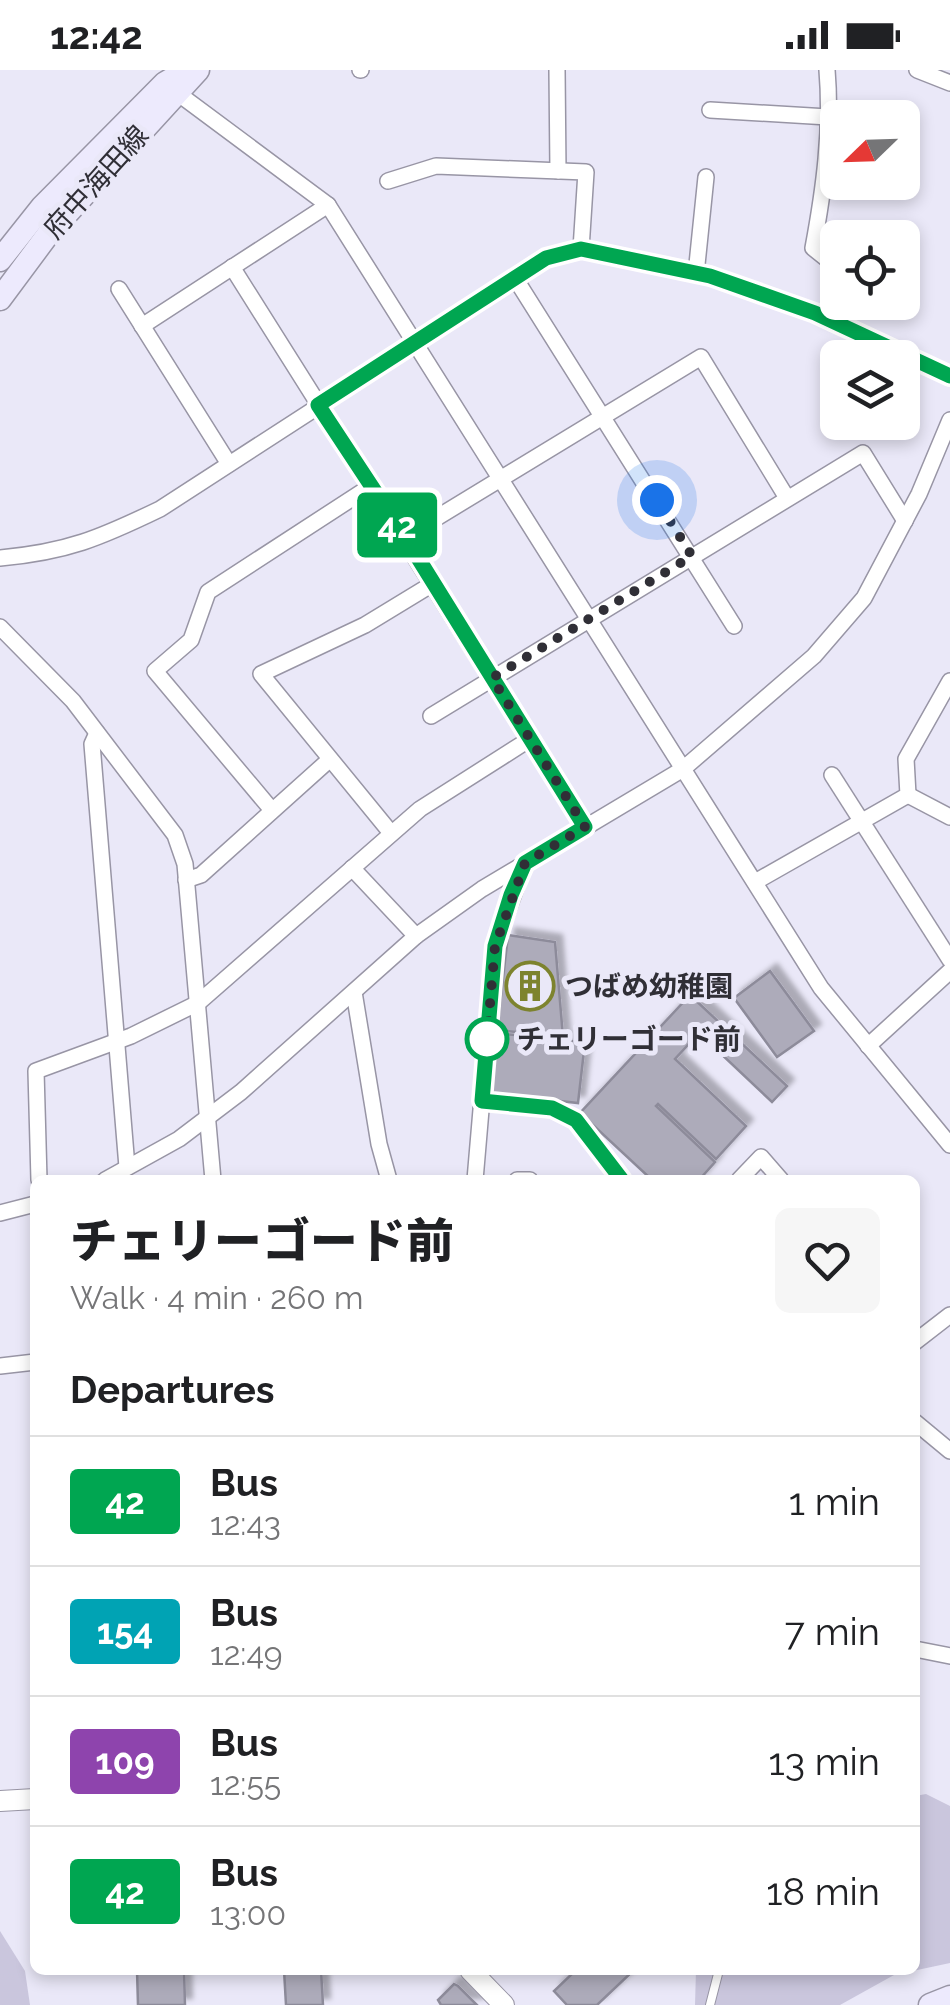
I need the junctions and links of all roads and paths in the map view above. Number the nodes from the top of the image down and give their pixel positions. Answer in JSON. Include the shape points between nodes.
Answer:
{"nodes":[{"id":1,"x":189,"y":70,"type":"edge"},
{"id":2,"x":198,"y":70,"type":"edge"},
{"id":3,"x":557,"y":70,"type":"edge"},
{"id":4,"x":827,"y":70,"type":"edge"},
{"id":5,"x":916,"y":70,"type":"edge"},
{"id":6,"x":950,"y":83,"type":"edge"},
{"id":7,"x":171,"y":88,"type":"junction"},
{"id":8,"x":828,"y":100,"type":"edge"},
{"id":9,"x":710,"y":110,"type":"dead end"},
{"id":10,"x":820,"y":117,"type":"edge"},
{"id":11,"x":558,"y":171,"type":"junction"},
{"id":12,"x":706,"y":178,"type":"dead end"},
{"id":13,"x":388,"y":181,"type":"dead end"},
{"id":14,"x":822,"y":200,"type":"edge"},
{"id":15,"x":328,"y":204,"type":"junction"},
{"id":16,"x":581,"y":249,"type":"junction"},
{"id":17,"x":820,"y":254,"type":"edge"},
{"id":18,"x":0,"y":260,"type":"edge"},
{"id":19,"x":232,"y":267,"type":"junction"},
{"id":20,"x":696,"y":274,"type":"junction"},
{"id":21,"x":515,"y":278,"type":"junction"},
{"id":22,"x":118,"y":289,"type":"dead end"},
{"id":23,"x":0,"y":298,"type":"edge"},
{"id":24,"x":840,"y":320,"type":"edge"},
{"id":25,"x":839,"y":324,"type":"junction"},
{"id":26,"x":142,"y":326,"type":"junction"},
{"id":27,"x":414,"y":342,"type":"junction"},
{"id":28,"x":950,"y":376,"type":"edge"},
{"id":29,"x":318,"y":405,"type":"junction"},
{"id":30,"x":604,"y":418,"type":"junction"},
{"id":31,"x":950,"y":420,"type":"edge"},
{"id":32,"x":229,"y":464,"type":"junction"},
{"id":33,"x":501,"y":480,"type":"junction"},
{"id":34,"x":371,"y":486,"type":"junction"},
{"id":35,"x":787,"y":498,"type":"junction"},
{"id":36,"x":905,"y":521,"type":"junction"},
{"id":37,"x":405,"y":537,"type":"junction"},
{"id":38,"x":692,"y":556,"type":"junction"},
{"id":39,"x":0,"y":558,"type":"edge"},
{"id":40,"x":434,"y":583,"type":"junction"},
{"id":41,"x":588,"y":618,"type":"junction"},
{"id":42,"x":734,"y":626,"type":"dead end"},
{"id":43,"x":0,"y":627,"type":"edge"},
{"id":44,"x":492,"y":678,"type":"junction"},
{"id":45,"x":950,"y":681,"type":"edge"},
{"id":46,"x":431,"y":716,"type":"dead end"},
{"id":47,"x":98,"y":732,"type":"junction"},
{"id":48,"x":530,"y":739,"type":"junction"},
{"id":49,"x":328,"y":761,"type":"junction"},
{"id":50,"x":683,"y":768,"type":"junction"},
{"id":51,"x":832,"y":774,"type":"dead end"},
{"id":52,"x":908,"y":796,"type":"junction"},
{"id":53,"x":271,"y":809,"type":"junction"},
{"id":54,"x":950,"y":817,"type":"edge"},
{"id":55,"x":860,"y":821,"type":"junction"},
{"id":56,"x":585,"y":827,"type":"junction"},
{"id":57,"x":391,"y":834,"type":"junction"},
{"id":58,"x":525,"y":863,"type":"junction"},
{"id":59,"x":352,"y":868,"type":"junction"},
{"id":60,"x":186,"y":880,"type":"junction"},
{"id":61,"x":755,"y":882,"type":"junction"},
{"id":62,"x":416,"y":936,"type":"junction"},
{"id":63,"x":950,"y":960,"type":"edge"},
{"id":64,"x":950,"y":971,"type":"edge"},
{"id":65,"x":354,"y":992,"type":"junction"},
{"id":66,"x":198,"y":1003,"type":"junction"},
{"id":67,"x":114,"y":1042,"type":"junction"},
{"id":68,"x":868,"y":1046,"type":"junction"},
{"id":69,"x":482,"y":1101,"type":"junction"},
{"id":70,"x":208,"y":1117,"type":"junction"},
{"id":71,"x":950,"y":1145,"type":"edge"},
{"id":72,"x":128,"y":1167,"type":"junction"},
{"id":73,"x":39,"y":1175,"type":"edge"},
{"id":74,"x":114,"y":1175,"type":"edge"},
{"id":75,"x":213,"y":1175,"type":"edge"},
{"id":76,"x":388,"y":1175,"type":"edge"},
{"id":77,"x":475,"y":1175,"type":"edge"},
{"id":78,"x":618,"y":1175,"type":"edge"},
{"id":79,"x":744,"y":1175,"type":"edge"},
{"id":80,"x":777,"y":1175,"type":"edge"},
{"id":81,"x":30,"y":1205,"type":"edge"},
{"id":82,"x":0,"y":1213,"type":"edge"},
{"id":83,"x":950,"y":1315,"type":"edge"},
{"id":84,"x":920,"y":1334,"type":"edge"},
{"id":85,"x":30,"y":1363,"type":"edge"},
{"id":86,"x":0,"y":1366,"type":"edge"},
{"id":87,"x":920,"y":1426,"type":"edge"},
{"id":88,"x":950,"y":1450,"type":"edge"},
{"id":89,"x":920,"y":1649,"type":"edge"},
{"id":90,"x":950,"y":1656,"type":"edge"},
{"id":91,"x":30,"y":1799,"type":"edge"},
{"id":92,"x":0,"y":1801,"type":"edge"},
{"id":93,"x":475,"y":1975,"type":"edge"},
{"id":94,"x":718,"y":1975,"type":"edge"},
{"id":95,"x":950,"y":1996,"type":"edge"},
{"id":96,"x":504,"y":2005,"type":"edge"},
{"id":97,"x":710,"y":2005,"type":"edge"},
{"id":98,"x":930,"y":2005,"type":"edge"}],
"edges":[{"from":1,"to":7,"type":"main road","name":"府中海田線"},
{"from":2,"to":7,"type":"main road","name":"府中海田線"},
{"from":3,"to":11,"type":"street"},
{"from":4,"to":8,"type":"street"},
{"from":5,"to":6,"type":"street"},
{"from":7,"to":15,"type":"street"},
{"from":7,"to":18,"type":"main road","name":"府中海田線","via":[[50,199]]},
{"from":7,"to":23,"type":"main road","name":"府中海田線"},
{"from":9,"to":10,"type":"street"},
{"from":11,"to":13,"type":"street","via":[[436,166]]},
{"from":11,"to":16,"type":"street","via":[[586,172]]},
{"from":12,"to":20,"type":"street"},
{"from":14,"to":17,"type":"street","via":[[813,248]]},
{"from":15,"to":19,"type":"street"},
{"from":15,"to":27,"type":"street"},
{"from":16,"to":20,"type":"street"},
{"from":16,"to":21,"type":"street","via":[[546,258]]},
{"from":19,"to":26,"type":"street"},
{"from":19,"to":29,"type":"street"},
{"from":20,"to":25,"type":"street"},
{"from":21,"to":27,"type":"street"},
{"from":21,"to":30,"type":"street"},
{"from":22,"to":26,"type":"street"},
{"from":24,"to":25,"type":"street"},
{"from":25,"to":28,"type":"street"},
{"from":26,"to":32,"type":"street"},
{"from":27,"to":29,"type":"street"},
{"from":27,"to":33,"type":"street"},
{"from":29,"to":32,"type":"street"},
{"from":29,"to":34,"type":"street"},
{"from":30,"to":33,"type":"street"},
{"from":30,"to":35,"type":"street","via":[[701,357]]},
{"from":30,"to":38,"type":"street"},
{"from":31,"to":36,"type":"street"},
{"from":32,"to":39,"type":"street","via":[[160,509],[93,541]]},
{"from":33,"to":37,"type":"street"},
{"from":33,"to":41,"type":"street"},
{"from":34,"to":37,"type":"street"},
{"from":34,"to":53,"type":"street","via":[[208,592],[191,640],[156,671]]},
{"from":35,"to":36,"type":"street","via":[[863,453]]},
{"from":35,"to":38,"type":"street"},
{"from":36,"to":50,"type":"street","via":[[864,598],[814,656]]},
{"from":37,"to":40,"type":"street"},
{"from":38,"to":41,"type":"street"},
{"from":38,"to":42,"type":"street"},
{"from":40,"to":44,"type":"street"},
{"from":40,"to":49,"type":"street","via":[[365,626],[260,674]]},
{"from":41,"to":44,"type":"street"},
{"from":41,"to":50,"type":"street"},
{"from":43,"to":47,"type":"street"},
{"from":44,"to":46,"type":"street"},
{"from":44,"to":48,"type":"street"},
{"from":45,"to":52,"type":"street","via":[[906,759]]},
{"from":47,"to":60,"type":"street","via":[[175,835]]},
{"from":47,"to":67,"type":"street","via":[[92,744]]},
{"from":48,"to":56,"type":"street"},
{"from":48,"to":57,"type":"street"},
{"from":49,"to":53,"type":"street"},
{"from":49,"to":57,"type":"street"},
{"from":50,"to":56,"type":"street"},
{"from":50,"to":61,"type":"street"},
{"from":51,"to":55,"type":"street"},
{"from":52,"to":54,"type":"street"},
{"from":52,"to":55,"type":"street"},
{"from":53,"to":60,"type":"street","via":[[201,875]]},
{"from":55,"to":61,"type":"street"},
{"from":55,"to":63,"type":"street"},
{"from":56,"to":58,"type":"street"},
{"from":57,"to":59,"type":"street"},
{"from":58,"to":62,"type":"street"},
{"from":58,"to":69,"type":"street","via":[[495,946]]},
{"from":59,"to":62,"type":"street"},
{"from":59,"to":66,"type":"street"},
{"from":60,"to":66,"type":"street"},
{"from":61,"to":68,"type":"street"},
{"from":62,"to":65,"type":"street"},
{"from":64,"to":68,"type":"street"},
{"from":65,"to":70,"type":"street"},
{"from":65,"to":76,"type":"street"},
{"from":66,"to":67,"type":"street"},
{"from":66,"to":70,"type":"street"},
{"from":67,"to":72,"type":"street"},
{"from":67,"to":73,"type":"street","via":[[36,1071]]},
{"from":68,"to":71,"type":"street"},
{"from":69,"to":77,"type":"street"},
{"from":69,"to":78,"type":"street","via":[[552,1108],[576,1120]]},
{"from":70,"to":72,"type":"street"},
{"from":70,"to":75,"type":"street"},
{"from":72,"to":74,"type":"street"},
{"from":79,"to":80,"type":"street","via":[[761,1157]]},
{"from":81,"to":82,"type":"street"},
{"from":83,"to":84,"type":"street"},
{"from":85,"to":86,"type":"street"},
{"from":87,"to":88,"type":"street"},
{"from":89,"to":90,"type":"street"},
{"from":91,"to":92,"type":"street"},
{"from":93,"to":96,"type":"street"},
{"from":94,"to":97,"type":"lane"},
{"from":95,"to":98,"type":"main road"}]}
